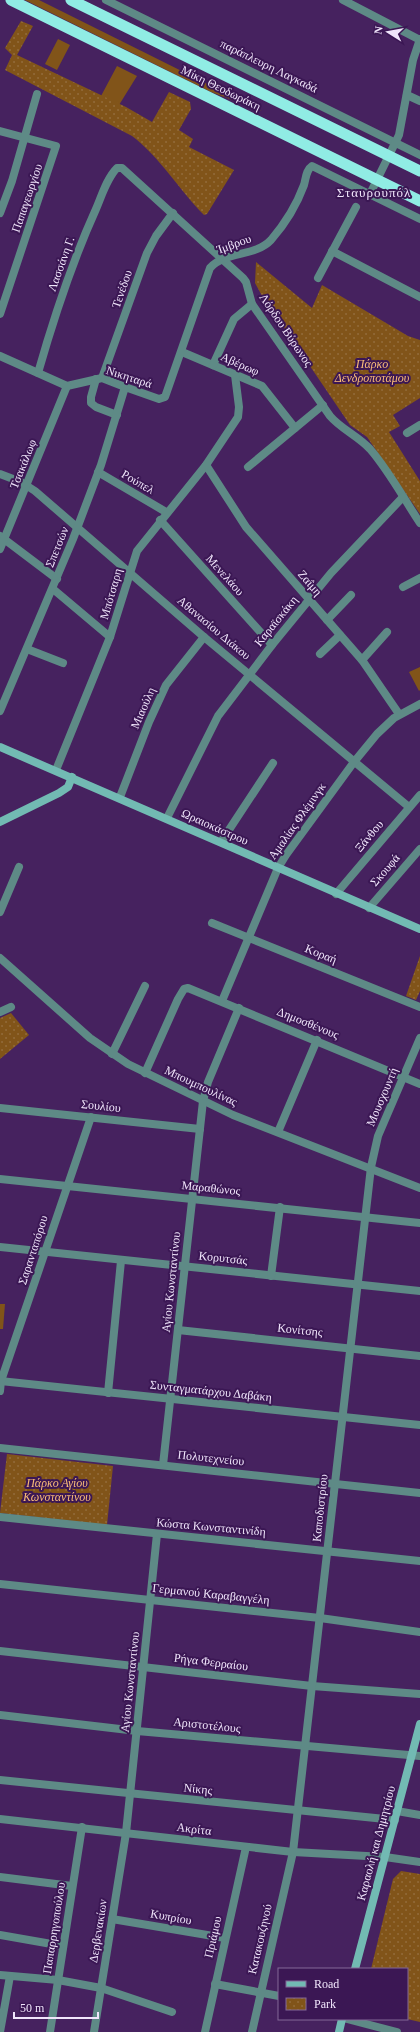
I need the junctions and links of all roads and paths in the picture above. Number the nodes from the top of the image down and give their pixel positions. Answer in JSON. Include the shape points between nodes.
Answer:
{"nodes":[{"id":1,"x":11,"y":0,"type":"edge"},
{"id":2,"x":70,"y":0,"type":"edge"},
{"id":3,"x":106,"y":0,"type":"edge"},
{"id":4,"x":343,"y":0,"type":"edge"},
{"id":5,"x":420,"y":40,"type":"edge"},
{"id":6,"x":37,"y":94,"type":"dead end"},
{"id":7,"x":406,"y":95,"type":"junction"},
{"id":8,"x":420,"y":101,"type":"edge"},
{"id":9,"x":0,"y":131,"type":"edge"},
{"id":10,"x":25,"y":137,"type":"junction"},
{"id":11,"x":396,"y":143,"type":"junction"},
{"id":12,"x":420,"y":155,"type":"edge"},
{"id":13,"x":389,"y":156,"type":"junction"},
{"id":14,"x":117,"y":168,"type":"joint"},
{"id":15,"x":420,"y":171,"type":"edge"},
{"id":16,"x":377,"y":180,"type":"junction"},
{"id":17,"x":370,"y":194,"type":"junction"},
{"id":18,"x":420,"y":202,"type":"edge"},
{"id":19,"x":356,"y":207,"type":"dead end"},
{"id":20,"x":0,"y":213,"type":"edge"},
{"id":21,"x":173,"y":213,"type":"junction"},
{"id":22,"x":420,"y":219,"type":"edge"},
{"id":23,"x":332,"y":252,"type":"junction"},
{"id":24,"x":223,"y":260,"type":"junction"},
{"id":25,"x":318,"y":278,"type":"dead end"},
{"id":26,"x":420,"y":297,"type":"edge"},
{"id":27,"x":252,"y":304,"type":"junction"},
{"id":28,"x":0,"y":314,"type":"edge"},
{"id":29,"x":182,"y":352,"type":"junction"},
{"id":30,"x":0,"y":356,"type":"edge"},
{"id":31,"x":213,"y":365,"type":"junction"},
{"id":32,"x":38,"y":373,"type":"junction"},
{"id":33,"x":235,"y":375,"type":"junction"},
{"id":34,"x":99,"y":378,"type":"junction"},
{"id":35,"x":66,"y":386,"type":"junction"},
{"id":36,"x":125,"y":387,"type":"junction"},
{"id":37,"x":162,"y":399,"type":"joint"},
{"id":38,"x":323,"y":405,"type":"junction"},
{"id":39,"x":117,"y":415,"type":"junction"},
{"id":40,"x":420,"y":425,"type":"edge"},
{"id":41,"x":295,"y":428,"type":"junction"},
{"id":42,"x":407,"y":433,"type":"dead end"},
{"id":43,"x":206,"y":465,"type":"junction"},
{"id":44,"x":248,"y":468,"type":"dead end"},
{"id":45,"x":98,"y":472,"type":"junction"},
{"id":46,"x":0,"y":474,"type":"edge"},
{"id":47,"x":27,"y":486,"type":"junction"},
{"id":48,"x":403,"y":497,"type":"junction"},
{"id":49,"x":166,"y":512,"type":"junction"},
{"id":50,"x":160,"y":520,"type":"junction"},
{"id":51,"x":420,"y":524,"type":"edge"},
{"id":52,"x":78,"y":527,"type":"junction"},
{"id":53,"x":2,"y":538,"type":"edge"},
{"id":54,"x":0,"y":549,"type":"edge"},
{"id":55,"x":129,"y":572,"type":"junction"},
{"id":56,"x":420,"y":578,"type":"edge"},
{"id":57,"x":57,"y":579,"type":"junction"},
{"id":58,"x":403,"y":587,"type":"dead end"},
{"id":59,"x":52,"y":589,"type":"junction"},
{"id":60,"x":351,"y":595,"type":"dead end"},
{"id":61,"x":308,"y":600,"type":"junction"},
{"id":62,"x":327,"y":620,"type":"junction"},
{"id":63,"x":387,"y":632,"type":"dead end"},
{"id":64,"x":340,"y":635,"type":"junction"},
{"id":65,"x":110,"y":637,"type":"junction"},
{"id":66,"x":204,"y":637,"type":"junction"},
{"id":67,"x":272,"y":645,"type":"junction"},
{"id":68,"x":27,"y":649,"type":"junction"},
{"id":69,"x":320,"y":654,"type":"dead end"},
{"id":70,"x":362,"y":660,"type":"junction"},
{"id":71,"x":63,"y":663,"type":"dead end"},
{"id":72,"x":250,"y":674,"type":"junction"},
{"id":73,"x":420,"y":704,"type":"edge"},
{"id":74,"x":0,"y":711,"type":"edge"},
{"id":75,"x":399,"y":714,"type":"junction"},
{"id":76,"x":0,"y":747,"type":"edge"},
{"id":77,"x":354,"y":762,"type":"junction"},
{"id":78,"x":273,"y":763,"type":"dead end"},
{"id":79,"x":56,"y":770,"type":"junction"},
{"id":80,"x":72,"y":777,"type":"junction"},
{"id":81,"x":420,"y":794,"type":"edge"},
{"id":82,"x":120,"y":797,"type":"junction"},
{"id":83,"x":409,"y":806,"type":"junction"},
{"id":84,"x":167,"y":818,"type":"junction"},
{"id":85,"x":0,"y":822,"type":"edge"},
{"id":86,"x":221,"y":842,"type":"junction"},
{"id":87,"x":420,"y":849,"type":"edge"},
{"id":88,"x":19,"y":867,"type":"dead end"},
{"id":89,"x":278,"y":868,"type":"junction"},
{"id":90,"x":336,"y":894,"type":"junction"},
{"id":91,"x":2,"y":901,"type":"edge"},
{"id":92,"x":369,"y":908,"type":"junction"},
{"id":93,"x":0,"y":912,"type":"edge"},
{"id":94,"x":212,"y":923,"type":"dead end"},
{"id":95,"x":420,"y":929,"type":"edge"},
{"id":96,"x":249,"y":938,"type":"junction"},
{"id":97,"x":0,"y":958,"type":"edge"},
{"id":98,"x":145,"y":986,"type":"dead end"},
{"id":99,"x":222,"y":1001,"type":"junction"},
{"id":100,"x":11,"y":1007,"type":"dead end"},
{"id":101,"x":420,"y":1007,"type":"edge"},
{"id":102,"x":239,"y":1008,"type":"junction"},
{"id":103,"x":0,"y":1012,"type":"edge"},
{"id":104,"x":420,"y":1038,"type":"edge"},
{"id":105,"x":317,"y":1040,"type":"junction"},
{"id":106,"x":112,"y":1054,"type":"junction"},
{"id":107,"x":145,"y":1073,"type":"junction"},
{"id":108,"x":404,"y":1077,"type":"junction"},
{"id":109,"x":420,"y":1084,"type":"edge"},
{"id":110,"x":203,"y":1101,"type":"junction"},
{"id":111,"x":0,"y":1108,"type":"edge"},
{"id":112,"x":91,"y":1117,"type":"junction"},
{"id":113,"x":200,"y":1129,"type":"junction"},
{"id":114,"x":278,"y":1132,"type":"junction"},
{"id":115,"x":371,"y":1167,"type":"junction"},
{"id":116,"x":0,"y":1179,"type":"edge"},
{"id":117,"x":67,"y":1186,"type":"junction"},
{"id":118,"x":420,"y":1188,"type":"edge"},
{"id":119,"x":192,"y":1198,"type":"junction"},
{"id":120,"x":280,"y":1207,"type":"junction"},
{"id":121,"x":365,"y":1216,"type":"junction"},
{"id":122,"x":420,"y":1223,"type":"edge"},
{"id":123,"x":0,"y":1247,"type":"edge"},
{"id":124,"x":46,"y":1252,"type":"junction"},
{"id":125,"x":120,"y":1261,"type":"junction"},
{"id":126,"x":185,"y":1266,"type":"junction"},
{"id":127,"x":271,"y":1276,"type":"junction"},
{"id":128,"x":357,"y":1285,"type":"junction"},
{"id":129,"x":420,"y":1291,"type":"edge"},
{"id":130,"x":178,"y":1330,"type":"junction"},
{"id":131,"x":350,"y":1348,"type":"junction"},
{"id":132,"x":420,"y":1356,"type":"edge"},
{"id":133,"x":0,"y":1381,"type":"edge"},
{"id":134,"x":0,"y":1391,"type":"edge"},
{"id":135,"x":108,"y":1393,"type":"junction"},
{"id":136,"x":170,"y":1400,"type":"junction"},
{"id":137,"x":342,"y":1416,"type":"junction"},
{"id":138,"x":420,"y":1425,"type":"edge"},
{"id":139,"x":0,"y":1448,"type":"edge"},
{"id":140,"x":163,"y":1465,"type":"junction"},
{"id":141,"x":335,"y":1484,"type":"junction"},
{"id":142,"x":420,"y":1493,"type":"edge"},
{"id":143,"x":0,"y":1517,"type":"edge"},
{"id":144,"x":157,"y":1534,"type":"junction"},
{"id":145,"x":327,"y":1550,"type":"junction"},
{"id":146,"x":420,"y":1561,"type":"edge"},
{"id":147,"x":0,"y":1584,"type":"edge"},
{"id":148,"x":151,"y":1600,"type":"junction"},
{"id":149,"x":320,"y":1618,"type":"junction"},
{"id":150,"x":420,"y":1632,"type":"edge"},
{"id":151,"x":0,"y":1651,"type":"edge"},
{"id":152,"x":145,"y":1666,"type":"junction"},
{"id":153,"x":312,"y":1686,"type":"junction"},
{"id":154,"x":420,"y":1694,"type":"edge"},
{"id":155,"x":0,"y":1714,"type":"edge"},
{"id":156,"x":420,"y":1724,"type":"edge"},
{"id":157,"x":137,"y":1731,"type":"junction"},
{"id":158,"x":305,"y":1747,"type":"junction"},
{"id":159,"x":416,"y":1756,"type":"edge"},
{"id":160,"x":0,"y":1780,"type":"edge"},
{"id":161,"x":130,"y":1794,"type":"junction"},
{"id":162,"x":298,"y":1811,"type":"junction"},
{"id":163,"x":397,"y":1811,"type":"junction"},
{"id":164,"x":420,"y":1815,"type":"edge"},
{"id":165,"x":0,"y":1819,"type":"edge"},
{"id":166,"x":395,"y":1820,"type":"junction"},
{"id":167,"x":82,"y":1827,"type":"junction"},
{"id":168,"x":126,"y":1833,"type":"junction"},
{"id":169,"x":246,"y":1847,"type":"junction"},
{"id":170,"x":293,"y":1852,"type":"junction"},
{"id":171,"x":385,"y":1857,"type":"junction"},
{"id":172,"x":420,"y":1862,"type":"edge"},
{"id":173,"x":0,"y":1877,"type":"edge"},
{"id":174,"x":72,"y":1886,"type":"junction"},
{"id":175,"x":112,"y":1919,"type":"junction"},
{"id":176,"x":0,"y":1935,"type":"edge"},
{"id":177,"x":225,"y":1938,"type":"junction"},
{"id":178,"x":63,"y":1946,"type":"junction"},
{"id":179,"x":356,"y":1968,"type":"edge"},
{"id":180,"x":0,"y":1975,"type":"edge"},
{"id":181,"x":10,"y":1976,"type":"junction"},
{"id":182,"x":58,"y":1980,"type":"junction"},
{"id":183,"x":215,"y":1984,"type":"junction"},
{"id":184,"x":101,"y":1988,"type":"junction"},
{"id":185,"x":260,"y":1993,"type":"junction"},
{"id":186,"x":278,"y":1996,"type":"edge"},
{"id":187,"x":172,"y":2012,"type":"dead end"},
{"id":188,"x":342,"y":2020,"type":"edge"},
{"id":189,"x":351,"y":2020,"type":"edge"},
{"id":190,"x":0,"y":2032,"type":"edge"},
{"id":191,"x":50,"y":2032,"type":"edge"},
{"id":192,"x":94,"y":2032,"type":"edge"},
{"id":193,"x":205,"y":2032,"type":"edge"},
{"id":194,"x":252,"y":2032,"type":"edge"},
{"id":195,"x":339,"y":2032,"type":"edge"},
{"id":196,"x":397,"y":2032,"type":"edge"}],
"edges":[{"from":1,"to":16,"type":"highway","name":"Μίκη Θεοδωράκη"},
{"from":2,"to":13,"type":"highway","name":"Μίκη Θεοδωράκη"},
{"from":3,"to":11,"type":"street","name":"παράπλευρη Λαγκαδά"},
{"from":4,"to":5,"type":"street"},
{"from":5,"to":7,"type":"street"},
{"from":6,"to":10,"type":"street"},
{"from":7,"to":8,"type":"street"},
{"from":7,"to":11,"type":"street"},
{"from":9,"to":10,"type":"street","name":"Παπαγεωργίου"},
{"from":10,"to":20,"type":"street"},
{"from":10,"to":28,"type":"street","name":"Παπαγεωργίου","via":[[56,146]]},
{"from":11,"to":12,"type":"street","name":"παράπλευρη Λαγκαδά"},
{"from":11,"to":13,"type":"street"},
{"from":13,"to":15,"type":"highway","name":"Μίκη Θεοδωράκη"},
{"from":13,"to":16,"type":"street"},
{"from":14,"to":21,"type":"street","name":"Λόρδου Βύρωνος","via":[[128,171]]},
{"from":14,"to":32,"type":"street","name":"Λασσάνη Γ.","via":[[109,180],[82,243],[58,306]]},
{"from":16,"to":17,"type":"street"},
{"from":16,"to":18,"type":"highway","name":"Μίκη Θεοδωράκη"},
{"from":17,"to":22,"type":"street"},
{"from":17,"to":24,"type":"street","name":"Ίμβρου","via":[[312,166],[308,170],[297,200],[272,239],[261,247]]},
{"from":19,"to":23,"type":"street"},
{"from":21,"to":24,"type":"street","name":"Λόρδου Βύρωνος"},
{"from":21,"to":34,"type":"street","name":"Τενέδου","via":[[147,253]]},
{"from":23,"to":25,"type":"street"},
{"from":23,"to":26,"type":"street"},
{"from":24,"to":27,"type":"street","name":"Λόρδου Βύρωνος","via":[[246,282]]},
{"from":24,"to":29,"type":"street","name":"Ίμβρου","via":[[208,272]]},
{"from":27,"to":31,"type":"street","via":[[234,320]]},
{"from":27,"to":38,"type":"street","name":"Λόρδου Βύρωνος"},
{"from":29,"to":31,"type":"street","name":"Αβέρωφ"},
{"from":29,"to":37,"type":"street","name":"Ίμβρου","via":[[168,393]]},
{"from":30,"to":32,"type":"street"},
{"from":31,"to":33,"type":"street","name":"Αβέρωφ"},
{"from":32,"to":35,"type":"street"},
{"from":33,"to":41,"type":"street","name":"Αβέρωφ","via":[[262,386]]},
{"from":33,"to":43,"type":"street","name":"Μπότσαρη","via":[[238,417]]},
{"from":34,"to":35,"type":"street","name":"Νικηταρά"},
{"from":34,"to":36,"type":"street","name":"Νικηταρά"},
{"from":34,"to":39,"type":"street","name":"Τενέδου","via":[[91,403]]},
{"from":35,"to":47,"type":"street","name":"Τσακάλωφ"},
{"from":36,"to":37,"type":"street","name":"Νικηταρά"},
{"from":36,"to":39,"type":"street","name":"Σπετσών"},
{"from":38,"to":41,"type":"street"},
{"from":38,"to":48,"type":"street","name":"Λόρδου Βύρωνος","via":[[336,422],[371,450]]},
{"from":39,"to":45,"type":"street","name":"Σπετσών"},
{"from":40,"to":42,"type":"street"},
{"from":41,"to":44,"type":"street"},
{"from":43,"to":49,"type":"street","name":"Μπότσαρη"},
{"from":43,"to":61,"type":"street","name":"Ζαΐμη","via":[[246,527]]},
{"from":45,"to":49,"type":"street","name":"Ρούπελ"},
{"from":45,"to":52,"type":"street","name":"Σπετσών"},
{"from":46,"to":47,"type":"street","name":"Αθανασίου Διάκου"},
{"from":47,"to":52,"type":"street","name":"Αθανασίου Διάκου"},
{"from":47,"to":53,"type":"street","name":"Τσακάλωφ"},
{"from":48,"to":51,"type":"street","name":"Λόρδου Βύρωνος"},
{"from":48,"to":61,"type":"street","name":"Καραϊσκάκη"},
{"from":49,"to":50,"type":"street","name":"Μπότσαρη"},
{"from":50,"to":55,"type":"street","name":"Μπότσαρη","via":[[137,550]]},
{"from":50,"to":67,"type":"street","name":"Μενελάου"},
{"from":52,"to":55,"type":"street","name":"Αθανασίου Διάκου"},
{"from":52,"to":57,"type":"street","name":"Σπετσών"},
{"from":53,"to":54,"type":"street","name":"Τσακάλωφ"},
{"from":53,"to":57,"type":"street"},
{"from":55,"to":65,"type":"street","name":"Μπότσαρη"},
{"from":55,"to":66,"type":"street","name":"Αθανασίου Διάκου"},
{"from":56,"to":58,"type":"street"},
{"from":57,"to":59,"type":"street","name":"Σπετσών"},
{"from":59,"to":65,"type":"street"},
{"from":59,"to":68,"type":"street","name":"Σπετσών"},
{"from":60,"to":62,"type":"street"},
{"from":61,"to":62,"type":"street","name":"Ζαΐμη"},
{"from":61,"to":67,"type":"street","name":"Καραϊσκάκη"},
{"from":62,"to":64,"type":"street","name":"Ζαΐμη"},
{"from":63,"to":70,"type":"street"},
{"from":64,"to":69,"type":"street"},
{"from":64,"to":70,"type":"street","name":"Ζαΐμη"},
{"from":65,"to":79,"type":"street","name":"Μπότσαρη"},
{"from":66,"to":72,"type":"street","name":"Αθανασίου Διάκου"},
{"from":66,"to":82,"type":"street","name":"Μιαούλη","via":[[166,685]]},
{"from":67,"to":72,"type":"street","name":"Καραϊσκάκη"},
{"from":68,"to":71,"type":"street"},
{"from":68,"to":74,"type":"street","name":"Σπετσών"},
{"from":70,"to":75,"type":"street","name":"Ζαΐμη"},
{"from":72,"to":77,"type":"street","name":"Αθανασίου Διάκου"},
{"from":72,"to":84,"type":"street","name":"Καραϊσκάκη","via":[[218,716]]},
{"from":73,"to":75,"type":"street","name":"Αμαλίας Φλέμινγκ"},
{"from":75,"to":77,"type":"street","name":"Αμαλίας Φλέμινγκ","via":[[377,734]]},
{"from":76,"to":79,"type":"main road","name":"Ωραιοκάστρου"},
{"from":77,"to":83,"type":"street","name":"Αθανασίου Διάκου"},
{"from":77,"to":89,"type":"street","name":"Αμαλίας Φλέμινγκ"},
{"from":78,"to":86,"type":"street"},
{"from":79,"to":80,"type":"main road","name":"Ωραιοκάστρου"},
{"from":80,"to":82,"type":"main road","name":"Ωραιοκάστρου"},
{"from":80,"to":85,"type":"main road","via":[[68,787],[59,793]]},
{"from":81,"to":83,"type":"street","name":"Ξάνθου"},
{"from":82,"to":84,"type":"main road","name":"Ωραιοκάστρου"},
{"from":83,"to":90,"type":"street","name":"Ξάνθου"},
{"from":84,"to":86,"type":"main road","name":"Ωραιοκάστρου"},
{"from":86,"to":89,"type":"main road","name":"Ωραιοκάστρου"},
{"from":87,"to":92,"type":"street","name":"Σκουφά"},
{"from":88,"to":91,"type":"street"},
{"from":89,"to":90,"type":"main road","name":"Ωραιοκάστρου"},
{"from":89,"to":96,"type":"street","name":"Αμαλίας Φλέμινγκ"},
{"from":90,"to":92,"type":"main road","name":"Ωραιοκάστρου"},
{"from":91,"to":93,"type":"street"},
{"from":92,"to":95,"type":"main road","name":"Ωραιοκάστρου"},
{"from":94,"to":96,"type":"street","name":"Κοραή"},
{"from":96,"to":99,"type":"street","name":"Αμαλίας Φλέμινγκ"},
{"from":96,"to":101,"type":"street","name":"Κοραή"},
{"from":97,"to":106,"type":"street","name":"Μπουμπουλίνας","via":[[65,1017]]},
{"from":98,"to":106,"type":"street"},
{"from":99,"to":102,"type":"street","name":"Δημοσθένους"},
{"from":99,"to":107,"type":"street","name":"Δημοσθένους","via":[[185,988]]},
{"from":100,"to":103,"type":"street"},
{"from":102,"to":105,"type":"street","name":"Δημοσθένους"},
{"from":102,"to":110,"type":"street","via":[[208,1082]]},
{"from":104,"to":108,"type":"street","name":"Μουσχουντή"},
{"from":105,"to":108,"type":"street","name":"Δημοσθένους"},
{"from":105,"to":114,"type":"street"},
{"from":106,"to":107,"type":"street","name":"Μπουμπουλίνας"},
{"from":107,"to":110,"type":"street","name":"Μπουμπουλίνας"},
{"from":108,"to":109,"type":"street","name":"Δημοσθένους"},
{"from":108,"to":115,"type":"street","name":"Μουσχουντή","via":[[378,1136]]},
{"from":110,"to":113,"type":"street","name":"Αγίου Κωνσταντίνου"},
{"from":110,"to":114,"type":"street","name":"Μπουμπουλίνας"},
{"from":111,"to":112,"type":"street","name":"Σουλίου"},
{"from":112,"to":113,"type":"street","name":"Σουλίου"},
{"from":112,"to":117,"type":"street","name":"Σαρανταπόρου"},
{"from":113,"to":119,"type":"street","name":"Αγίου Κωνσταντίνου"},
{"from":114,"to":115,"type":"street","name":"Μπουμπουλίνας"},
{"from":115,"to":118,"type":"street","name":"Μπουμπουλίνας"},
{"from":115,"to":121,"type":"street","name":"Καποδιστρίου"},
{"from":116,"to":117,"type":"street","name":"Μαραθώνος"},
{"from":117,"to":119,"type":"street","name":"Μαραθώνος"},
{"from":117,"to":124,"type":"street","name":"Σαρανταπόρου"},
{"from":119,"to":120,"type":"street","name":"Μαραθώνος"},
{"from":119,"to":126,"type":"street","name":"Αγίου Κωνσταντίνου"},
{"from":120,"to":121,"type":"street","name":"Μαραθώνος"},
{"from":120,"to":127,"type":"street"},
{"from":121,"to":122,"type":"street","name":"Μαραθώνος"},
{"from":121,"to":128,"type":"street","name":"Καποδιστρίου"},
{"from":123,"to":124,"type":"street","name":"Κορυτσάς"},
{"from":124,"to":125,"type":"street","name":"Κορυτσάς"},
{"from":124,"to":133,"type":"street","name":"Σαρανταπόρου"},
{"from":125,"to":126,"type":"street","name":"Κορυτσάς"},
{"from":125,"to":135,"type":"street"},
{"from":126,"to":127,"type":"street","name":"Κορυτσάς"},
{"from":126,"to":130,"type":"street","name":"Αγίου Κωνσταντίνου"},
{"from":127,"to":128,"type":"street","name":"Κορυτσάς"},
{"from":128,"to":129,"type":"street","name":"Κορυτσάς"},
{"from":128,"to":131,"type":"street","name":"Καποδιστρίου"},
{"from":130,"to":131,"type":"street","name":"Κονίτσης"},
{"from":130,"to":136,"type":"street","name":"Αγίου Κωνσταντίνου"},
{"from":131,"to":132,"type":"street","name":"Κονίτσης"},
{"from":131,"to":137,"type":"street","name":"Καποδιστρίου"},
{"from":133,"to":134,"type":"street","name":"Σαρανταπόρου"},
{"from":133,"to":135,"type":"street","name":"Συνταγματάρχου Δαβάκη"},
{"from":135,"to":136,"type":"street","name":"Συνταγματάρχου Δαβάκη"},
{"from":136,"to":137,"type":"street","name":"Συνταγματάρχου Δαβάκη"},
{"from":136,"to":140,"type":"street","name":"Αγίου Κωνσταντίνου"},
{"from":137,"to":138,"type":"street","name":"Συνταγματάρχου Δαβάκη"},
{"from":137,"to":141,"type":"street","name":"Καποδιστρίου"},
{"from":139,"to":140,"type":"street","name":"Πολυτεχνείου"},
{"from":140,"to":141,"type":"street","name":"Πολυτεχνείου"},
{"from":141,"to":142,"type":"street","name":"Πολυτεχνείου"},
{"from":141,"to":145,"type":"street","name":"Καποδιστρίου"},
{"from":143,"to":144,"type":"street","name":"Κώστα Κωνσταντινίδη"},
{"from":144,"to":145,"type":"street","name":"Κώστα Κωνσταντινίδη"},
{"from":144,"to":148,"type":"street","name":"Αγίου Κωνσταντίνου"},
{"from":145,"to":146,"type":"street","name":"Κώστα Κωνσταντινίδη"},
{"from":145,"to":149,"type":"street","name":"Καποδιστρίου"},
{"from":147,"to":148,"type":"street","name":"Γερμανού Καραβαγγέλη"},
{"from":148,"to":149,"type":"street","name":"Γερμανού Καραβαγγέλη"},
{"from":148,"to":152,"type":"street","name":"Αγίου Κωνσταντίνου"},
{"from":149,"to":150,"type":"street","name":"Γερμανού Καραβαγγέλη"},
{"from":149,"to":153,"type":"street","name":"Καποδιστρίου"},
{"from":151,"to":152,"type":"street","name":"Ρήγα Φερραίου"},
{"from":152,"to":153,"type":"street","name":"Ρήγα Φερραίου"},
{"from":152,"to":157,"type":"street","name":"Αγίου Κωνσταντίνου"},
{"from":153,"to":154,"type":"street","name":"Ρήγα Φερραίου"},
{"from":153,"to":158,"type":"street","name":"Καποδιστρίου"},
{"from":155,"to":157,"type":"street","name":"Αριστοτέλους"},
{"from":156,"to":159,"type":"main road","name":"Καραολή και Δημητρίου"},
{"from":157,"to":158,"type":"street","name":"Αριστοτέλους"},
{"from":157,"to":161,"type":"street","name":"Αγίου Κωνσταντίνου"},
{"from":158,"to":159,"type":"street","name":"Αριστοτέλους"},
{"from":158,"to":162,"type":"street","name":"Καποδιστρίου"},
{"from":159,"to":163,"type":"main road","name":"Καραολή και Δημητρίου"},
{"from":160,"to":161,"type":"street","name":"Νίκης"},
{"from":161,"to":162,"type":"street","name":"Νίκης"},
{"from":161,"to":168,"type":"street","name":"Αγίου Κωνσταντίνου"},
{"from":162,"to":166,"type":"street","name":"Νίκης"},
{"from":162,"to":170,"type":"street","name":"Καποδιστρίου"},
{"from":163,"to":164,"type":"street"},
{"from":163,"to":166,"type":"main road","name":"Καραολή και Δημητρίου"},
{"from":165,"to":167,"type":"street","name":"Ακρίτα"},
{"from":166,"to":171,"type":"main road","name":"Καραολή και Δημητρίου"},
{"from":167,"to":168,"type":"street","name":"Ακρίτα"},
{"from":167,"to":174,"type":"street","name":"Παπαρρηγοπούλου"},
{"from":168,"to":169,"type":"street","name":"Ακρίτα"},
{"from":168,"to":175,"type":"street","name":"Δερβενακίων"},
{"from":169,"to":170,"type":"street","name":"Ακρίτα"},
{"from":169,"to":177,"type":"street","name":"Πριάμου"},
{"from":170,"to":171,"type":"street","name":"Ακρίτα"},
{"from":170,"to":185,"type":"street","name":"Κατακουζηνού"},
{"from":171,"to":172,"type":"street","name":"Ακρίτα"},
{"from":171,"to":179,"type":"main road","name":"Καραολή και Δημητρίου"},
{"from":173,"to":174,"type":"street"},
{"from":174,"to":178,"type":"street","name":"Παπαρρηγοπούλου"},
{"from":175,"to":177,"type":"street","name":"Κυπρίου"},
{"from":175,"to":184,"type":"street","name":"Δερβενακίων"},
{"from":176,"to":178,"type":"street"},
{"from":177,"to":183,"type":"street","name":"Πριάμου"},
{"from":178,"to":182,"type":"street","name":"Παπαρρηγοπούλου"},
{"from":180,"to":181,"type":"street"},
{"from":181,"to":182,"type":"street"},
{"from":181,"to":190,"type":"street"},
{"from":182,"to":184,"type":"street"},
{"from":182,"to":191,"type":"street","name":"Παπαρρηγοπούλου"},
{"from":183,"to":185,"type":"street"},
{"from":183,"to":193,"type":"street","name":"Πριάμου"},
{"from":184,"to":187,"type":"street"},
{"from":184,"to":192,"type":"street","name":"Δερβενακίων"},
{"from":185,"to":186,"type":"street"},
{"from":185,"to":194,"type":"street","name":"Κατακουζηνού"},
{"from":188,"to":195,"type":"main road"},
{"from":189,"to":196,"type":"street"}]}
